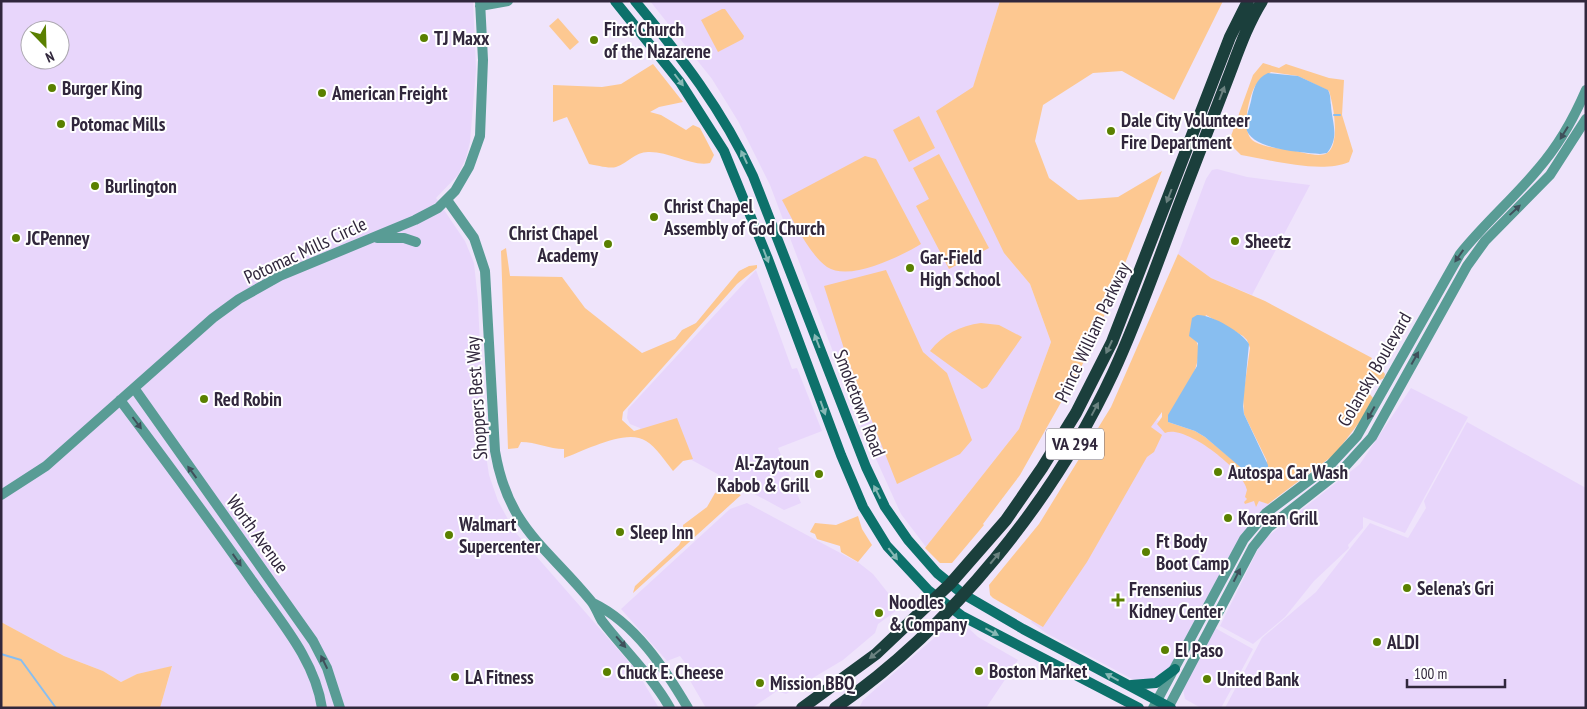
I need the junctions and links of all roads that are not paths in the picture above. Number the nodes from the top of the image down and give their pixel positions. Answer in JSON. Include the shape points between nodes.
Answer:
{"nodes":[{"id":1,"x":508,"y":1,"type":"edge"},
{"id":2,"x":615,"y":1,"type":"edge"},
{"id":3,"x":635,"y":1,"type":"edge"},
{"id":4,"x":1248,"y":1,"type":"edge"},
{"id":5,"x":1262,"y":1,"type":"edge"},
{"id":6,"x":480,"y":4,"type":"edge"},
{"id":7,"x":1586,"y":90,"type":"edge"},
{"id":8,"x":1586,"y":119,"type":"edge"},
{"id":9,"x":753,"y":176,"type":"junction"},
{"id":10,"x":738,"y":182,"type":"junction"},
{"id":11,"x":447,"y":200,"type":"junction"},
{"id":12,"x":371,"y":238,"type":"junction"},
{"id":13,"x":416,"y":242,"type":"dead end"},
{"id":14,"x":134,"y":388,"type":"junction"},
{"id":15,"x":1382,"y":394,"type":"junction"},
{"id":16,"x":120,"y":400,"type":"junction"},
{"id":17,"x":1393,"y":400,"type":"junction"},
{"id":18,"x":1,"y":495,"type":"edge"},
{"id":19,"x":1256,"y":524,"type":"junction"},
{"id":20,"x":1265,"y":532,"type":"junction"},
{"id":21,"x":950,"y":584,"type":"junction"},
{"id":22,"x":962,"y":594,"type":"junction"},
{"id":23,"x":937,"y":598,"type":"junction"},
{"id":24,"x":593,"y":603,"type":"junction"},
{"id":25,"x":950,"y":608,"type":"junction"},
{"id":26,"x":1175,"y":669,"type":"junction"},
{"id":27,"x":1128,"y":685,"type":"junction"},
{"id":28,"x":1155,"y":704,"type":"edge"},
{"id":29,"x":1169,"y":707,"type":"edge"},
{"id":30,"x":322,"y":708,"type":"edge"},
{"id":31,"x":340,"y":708,"type":"edge"},
{"id":32,"x":670,"y":708,"type":"edge"},
{"id":33,"x":688,"y":708,"type":"edge"},
{"id":34,"x":802,"y":708,"type":"edge"},
{"id":35,"x":835,"y":708,"type":"edge"},
{"id":36,"x":1139,"y":708,"type":"edge"}],
"edges":[{"from":1,"to":6,"type":"street"},
{"from":2,"to":10,"type":"main road","name":"Smoketown Road","one_way":true,"via":[[692,99],[724,151]]},
{"from":9,"to":3,"type":"main road","name":"Smoketown Road","one_way":true,"via":[[732,132],[700,81]]},
{"from":4,"to":21,"type":"highway","name":"Prince William Parkway","number":"VA 294","one_way":true,"via":[[1227,44],[1122,318],[1093,381],[1028,490]]},
{"from":22,"to":5,"type":"highway","name":"Prince William Parkway","number":"VA 294","one_way":true,"via":[[996,558],[1042,497],[1096,406],[1126,344],[1238,49]]},
{"from":6,"to":11,"type":"street","name":"Potomac Mills Circle","via":[[483,60],[480,136],[469,167]]},
{"from":7,"to":15,"type":"street","name":"Golansky Boulevard","one_way":true,"via":[[1550,154],[1460,254]]},
{"from":17,"to":8,"type":"street","name":"Golansky Boulevard","one_way":true,"via":[[1467,266],[1485,241],[1550,175]]},
{"from":9,"to":10,"type":"main road"},
{"from":21,"to":9,"type":"main road","name":"Smoketown Road","one_way":true,"via":[[908,540],[875,488]]},
{"from":10,"to":23,"type":"main road","name":"Smoketown Road","one_way":true,"via":[[858,496],[873,526],[897,558]]},
{"from":11,"to":12,"type":"street","name":"Potomac Mills Circle","via":[[415,220]]},
{"from":11,"to":24,"type":"street","name":"Shoppers Best Way","via":[[474,238],[485,271],[495,451],[501,479],[529,533]]},
{"from":12,"to":13,"type":"street","via":[[404,238]]},
{"from":12,"to":14,"type":"street","name":"Potomac Mills Circle","via":[[280,276],[239,299]]},
{"from":14,"to":16,"type":"street","name":"Potomac Mills Circle"},
{"from":31,"to":14,"type":"street","name":"Worth Avenue","one_way":true,"via":[[327,668],[313,641]]},
{"from":15,"to":17,"type":"street"},
{"from":15,"to":19,"type":"street","name":"Golansky Boulevard","one_way":true,"via":[[1343,453]]},
{"from":16,"to":18,"type":"street","name":"Potomac Mills Circle","via":[[46,466]]},
{"from":16,"to":30,"type":"street","name":"Worth Avenue","one_way":true,"via":[[302,653],[315,681]]},
{"from":17,"to":20,"type":"street","name":"Golansky Boulevard","via":[[1356,456]]},
{"from":19,"to":20,"type":"street"},
{"from":19,"to":26,"type":"street","name":"Golansky Boulevard","via":[[1232,560]]},
{"from":29,"to":20,"type":"street","name":"Golansky Boulevard","one_way":true,"via":[[1242,566]]},
{"from":21,"to":22,"type":"main road","name":"Smoketown Road"},
{"from":21,"to":23,"type":"highway","name":"Prince William Parkway","number":"VA 294"},
{"from":22,"to":25,"type":"highway","name":"Prince William Parkway","number":"VA 294"},
{"from":27,"to":22,"type":"main road","name":"Smoketown Road","one_way":true},
{"from":23,"to":25,"type":"main road","name":"Smoketown Road"},
{"from":23,"to":34,"type":"highway","name":"Prince William Parkway","number":"VA 294","one_way":true,"via":[[876,654]]},
{"from":24,"to":32,"type":"street","name":"Shoppers Best Way","one_way":true,"via":[[601,620],[648,674]]},
{"from":24,"to":33,"type":"street","name":"Shoppers Best Way","via":[[608,610],[637,638],[668,675]]},
{"from":25,"to":35,"type":"highway","name":"Prince William Parkway","number":"VA 294","via":[[902,654]]},
{"from":25,"to":36,"type":"main road","name":"Smoketown Road","one_way":true},
{"from":26,"to":27,"type":"main road","via":[[1156,683]]},
{"from":26,"to":28,"type":"street","name":"Golansky Boulevard"},
{"from":27,"to":28,"type":"main road","name":"Smoketown Road"},
{"from":28,"to":29,"type":"main road","name":"Smoketown Road"}]}
